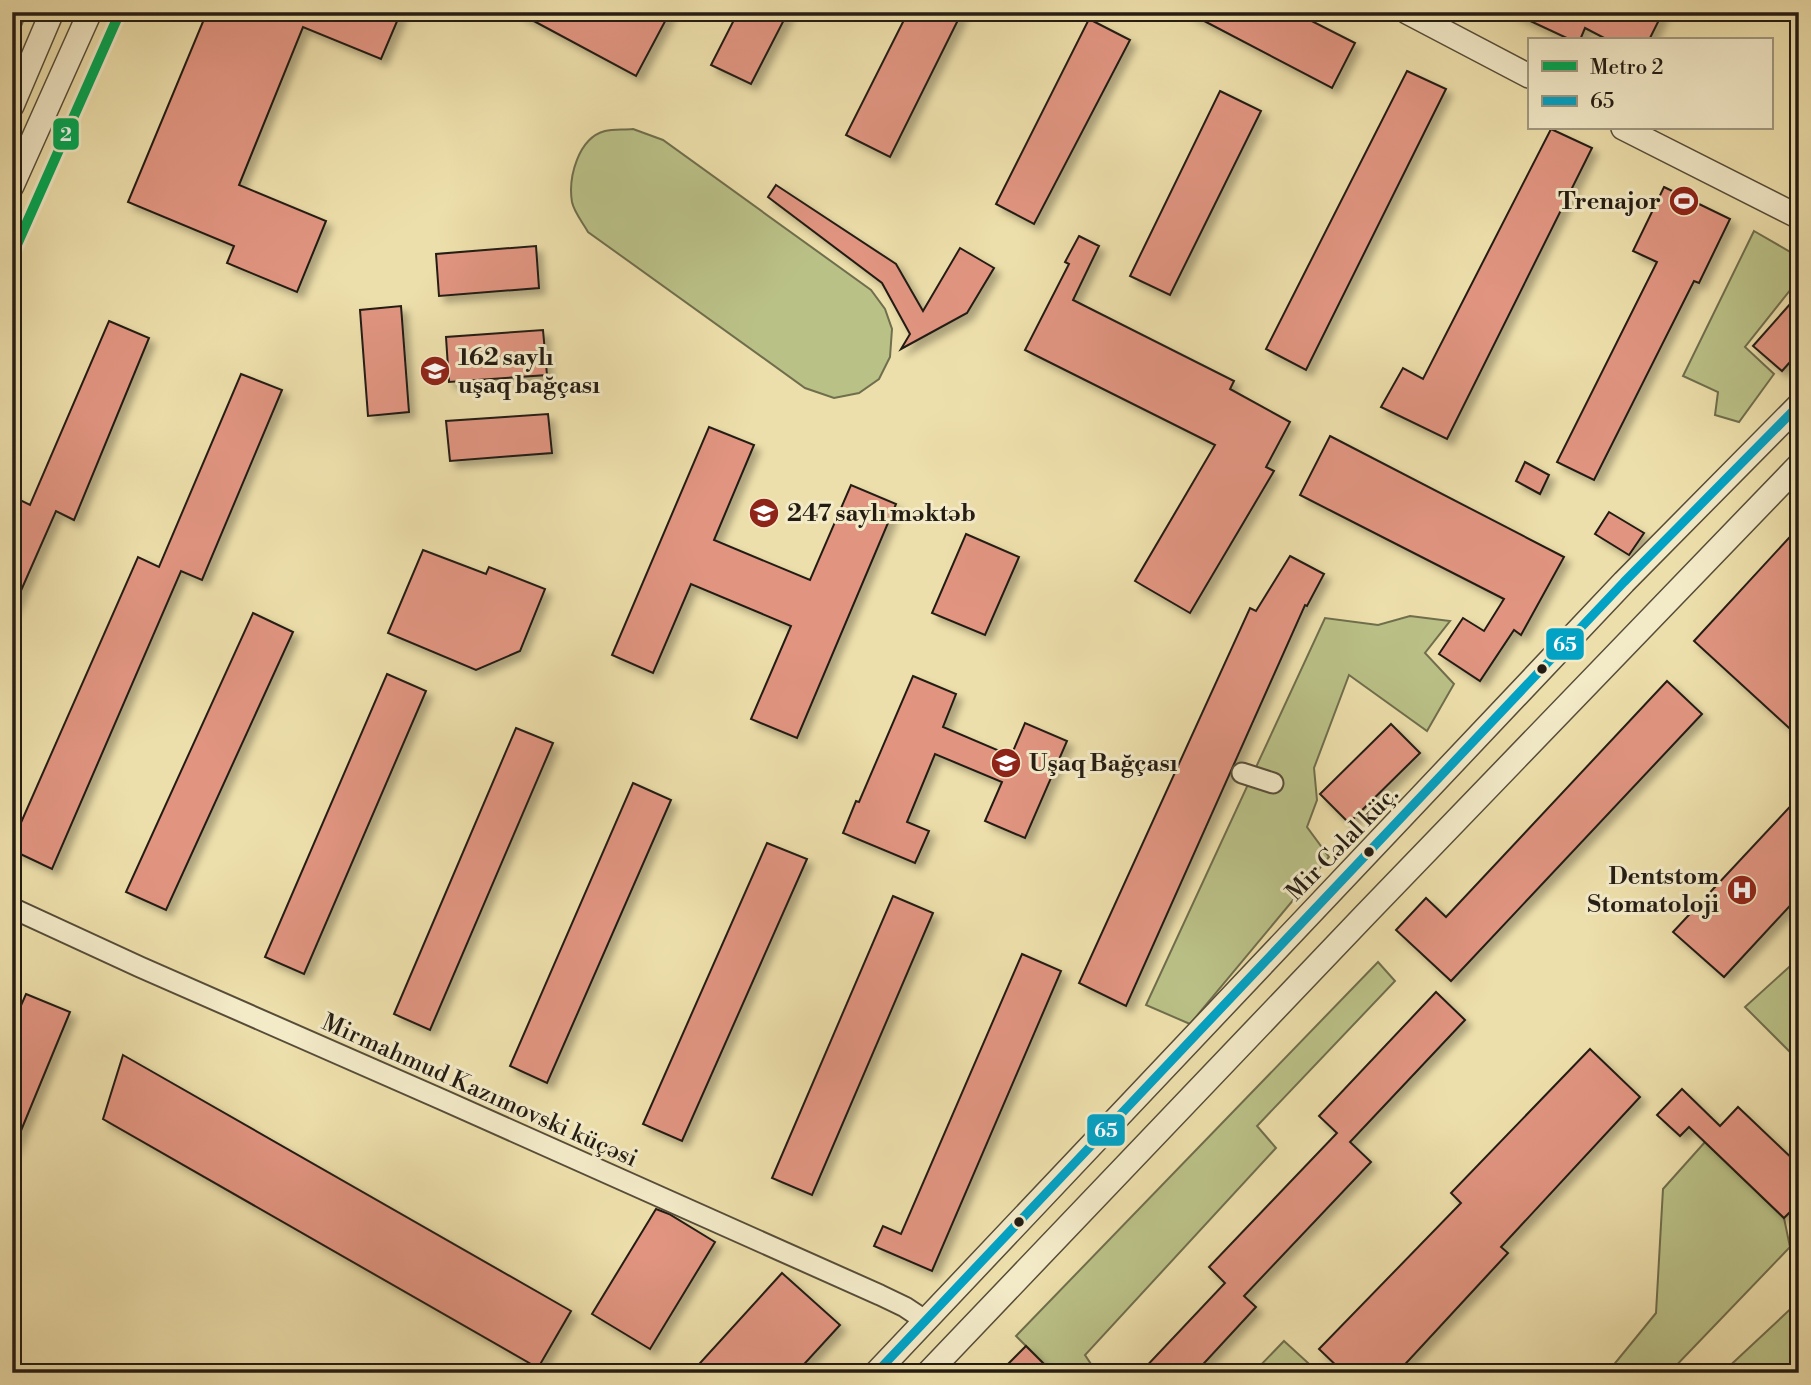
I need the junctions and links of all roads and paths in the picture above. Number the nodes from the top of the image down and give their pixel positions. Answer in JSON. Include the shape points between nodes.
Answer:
{"nodes":[{"id":1,"x":52,"y":12,"type":"edge"},
{"id":2,"x":90,"y":12,"type":"edge"},
{"id":3,"x":1407,"y":12,"type":"edge"},
{"id":4,"x":1528,"y":75,"type":"edge"},
{"id":5,"x":12,"y":106,"type":"edge"},
{"id":6,"x":1627,"y":130,"type":"edge"},
{"id":7,"x":12,"y":186,"type":"edge"},
{"id":8,"x":1799,"y":217,"type":"edge"},
{"id":9,"x":1799,"y":405,"type":"edge"},
{"id":10,"x":1799,"y":465,"type":"edge"},
{"id":11,"x":1242,"y":773,"type":"dead end"},
{"id":12,"x":1273,"y":783,"type":"dead end"},
{"id":13,"x":12,"y":908,"type":"edge"},
{"id":14,"x":926,"y":1321,"type":"junction"},
{"id":15,"x":953,"y":1346,"type":"junction"},
{"id":16,"x":876,"y":1373,"type":"edge"},
{"id":17,"x":928,"y":1373,"type":"edge"}],
"edges":[{"from":1,"to":5,"type":"street"},
{"from":2,"to":7,"type":"street"},
{"from":3,"to":4,"type":"street"},
{"from":6,"to":8,"type":"street"},
{"from":9,"to":14,"type":"street","name":"Mir Cəlal küç.","via":[[1624,582]]},
{"from":10,"to":15,"type":"street"},
{"from":11,"to":12,"type":"street"},
{"from":13,"to":14,"type":"street","name":"Mirmahmud Kazımovski küçəsi","via":[[880,1295]]},
{"from":14,"to":15,"type":"street"},
{"from":14,"to":16,"type":"street","name":"Mir Cəlal küç."},
{"from":15,"to":17,"type":"street"}]}
